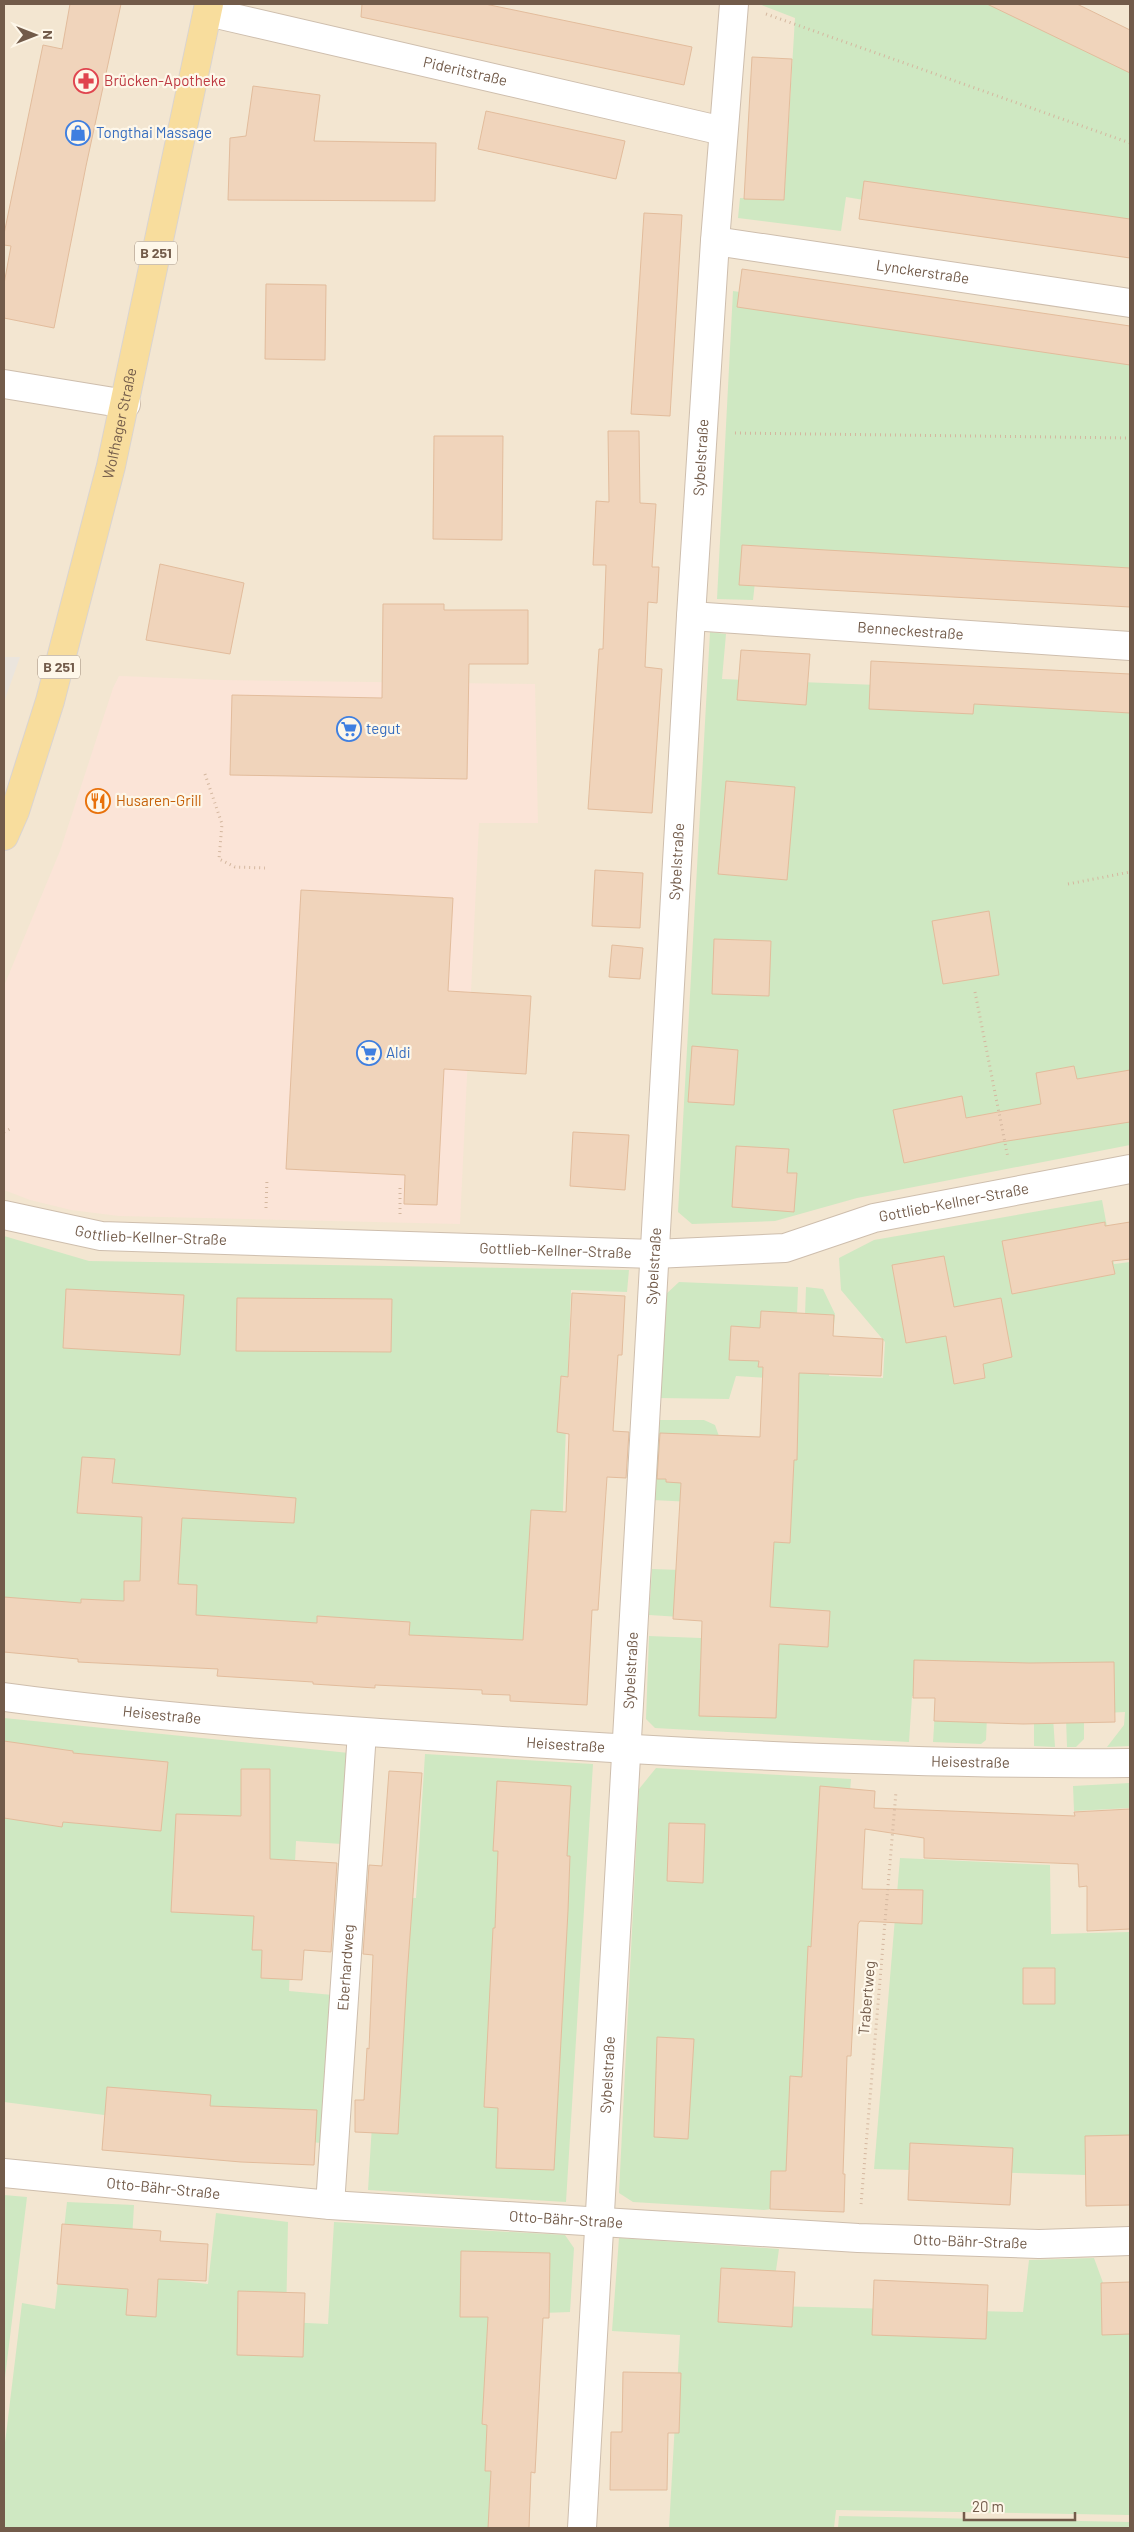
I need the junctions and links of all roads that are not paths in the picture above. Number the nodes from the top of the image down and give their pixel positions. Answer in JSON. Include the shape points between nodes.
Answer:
{"nodes":[{"id":1,"x":734,"y":4,"type":"edge"},
{"id":2,"x":208,"y":8,"type":"edge"},
{"id":3,"x":723,"y":131,"type":"junction"},
{"id":4,"x":715,"y":241,"type":"junction"},
{"id":5,"x":1130,"y":303,"type":"edge"},
{"id":6,"x":4,"y":384,"type":"edge"},
{"id":7,"x":126,"y":404,"type":"junction"},
{"id":8,"x":691,"y":616,"type":"junction"},
{"id":9,"x":1130,"y":646,"type":"edge"},
{"id":10,"x":4,"y":836,"type":"edge"},
{"id":11,"x":1130,"y":1169,"type":"edge"},
{"id":12,"x":4,"y":1215,"type":"edge"},
{"id":13,"x":654,"y":1254,"type":"junction"},
{"id":14,"x":4,"y":1697,"type":"edge"},
{"id":15,"x":362,"y":1732,"type":"junction"},
{"id":16,"x":628,"y":1750,"type":"junction"},
{"id":17,"x":1130,"y":1763,"type":"edge"},
{"id":18,"x":4,"y":2173,"type":"edge"},
{"id":19,"x":330,"y":2205,"type":"junction"},
{"id":20,"x":600,"y":2222,"type":"junction"},
{"id":21,"x":1130,"y":2241,"type":"edge"},
{"id":22,"x":582,"y":2528,"type":"edge"}],
"edges":[{"from":1,"to":3,"type":"street","name":"Sybelstraße"},
{"from":2,"to":3,"type":"street","name":"Pideritstraße"},
{"from":2,"to":7,"type":"main road","name":"Wolfhager Straße","number":"B 251"},
{"from":3,"to":4,"type":"street","name":"Sybelstraße"},
{"from":4,"to":5,"type":"street","name":"Lynckerstraße"},
{"from":4,"to":8,"type":"street","name":"Sybelstraße"},
{"from":6,"to":7,"type":"street"},
{"from":7,"to":10,"type":"main road","name":"Wolfhager Straße","number":"B 251","via":[[50,701]]},
{"from":8,"to":9,"type":"street","name":"Benneckestraße"},
{"from":8,"to":13,"type":"street","name":"Sybelstraße"},
{"from":11,"to":13,"type":"street","name":"Gottlieb-Kellner-Straße","via":[[874,1218],[785,1248]]},
{"from":12,"to":13,"type":"street","name":"Gottlieb-Kellner-Straße","via":[[101,1236]]},
{"from":13,"to":16,"type":"street","name":"Sybelstraße"},
{"from":14,"to":15,"type":"street","name":"Heisestraße"},
{"from":15,"to":16,"type":"street","name":"Heisestraße"},
{"from":15,"to":19,"type":"street","name":"Eberhardweg"},
{"from":16,"to":17,"type":"street","name":"Heisestraße","via":[[1001,1764]]},
{"from":16,"to":20,"type":"street","name":"Sybelstraße"},
{"from":18,"to":19,"type":"street","name":"Otto-Bähr-Straße"},
{"from":19,"to":20,"type":"street","name":"Otto-Bähr-Straße"},
{"from":20,"to":21,"type":"street","name":"Otto-Bähr-Straße","via":[[858,2238],[1039,2244]]},
{"from":20,"to":22,"type":"street","name":"Sybelstraße"}]}
